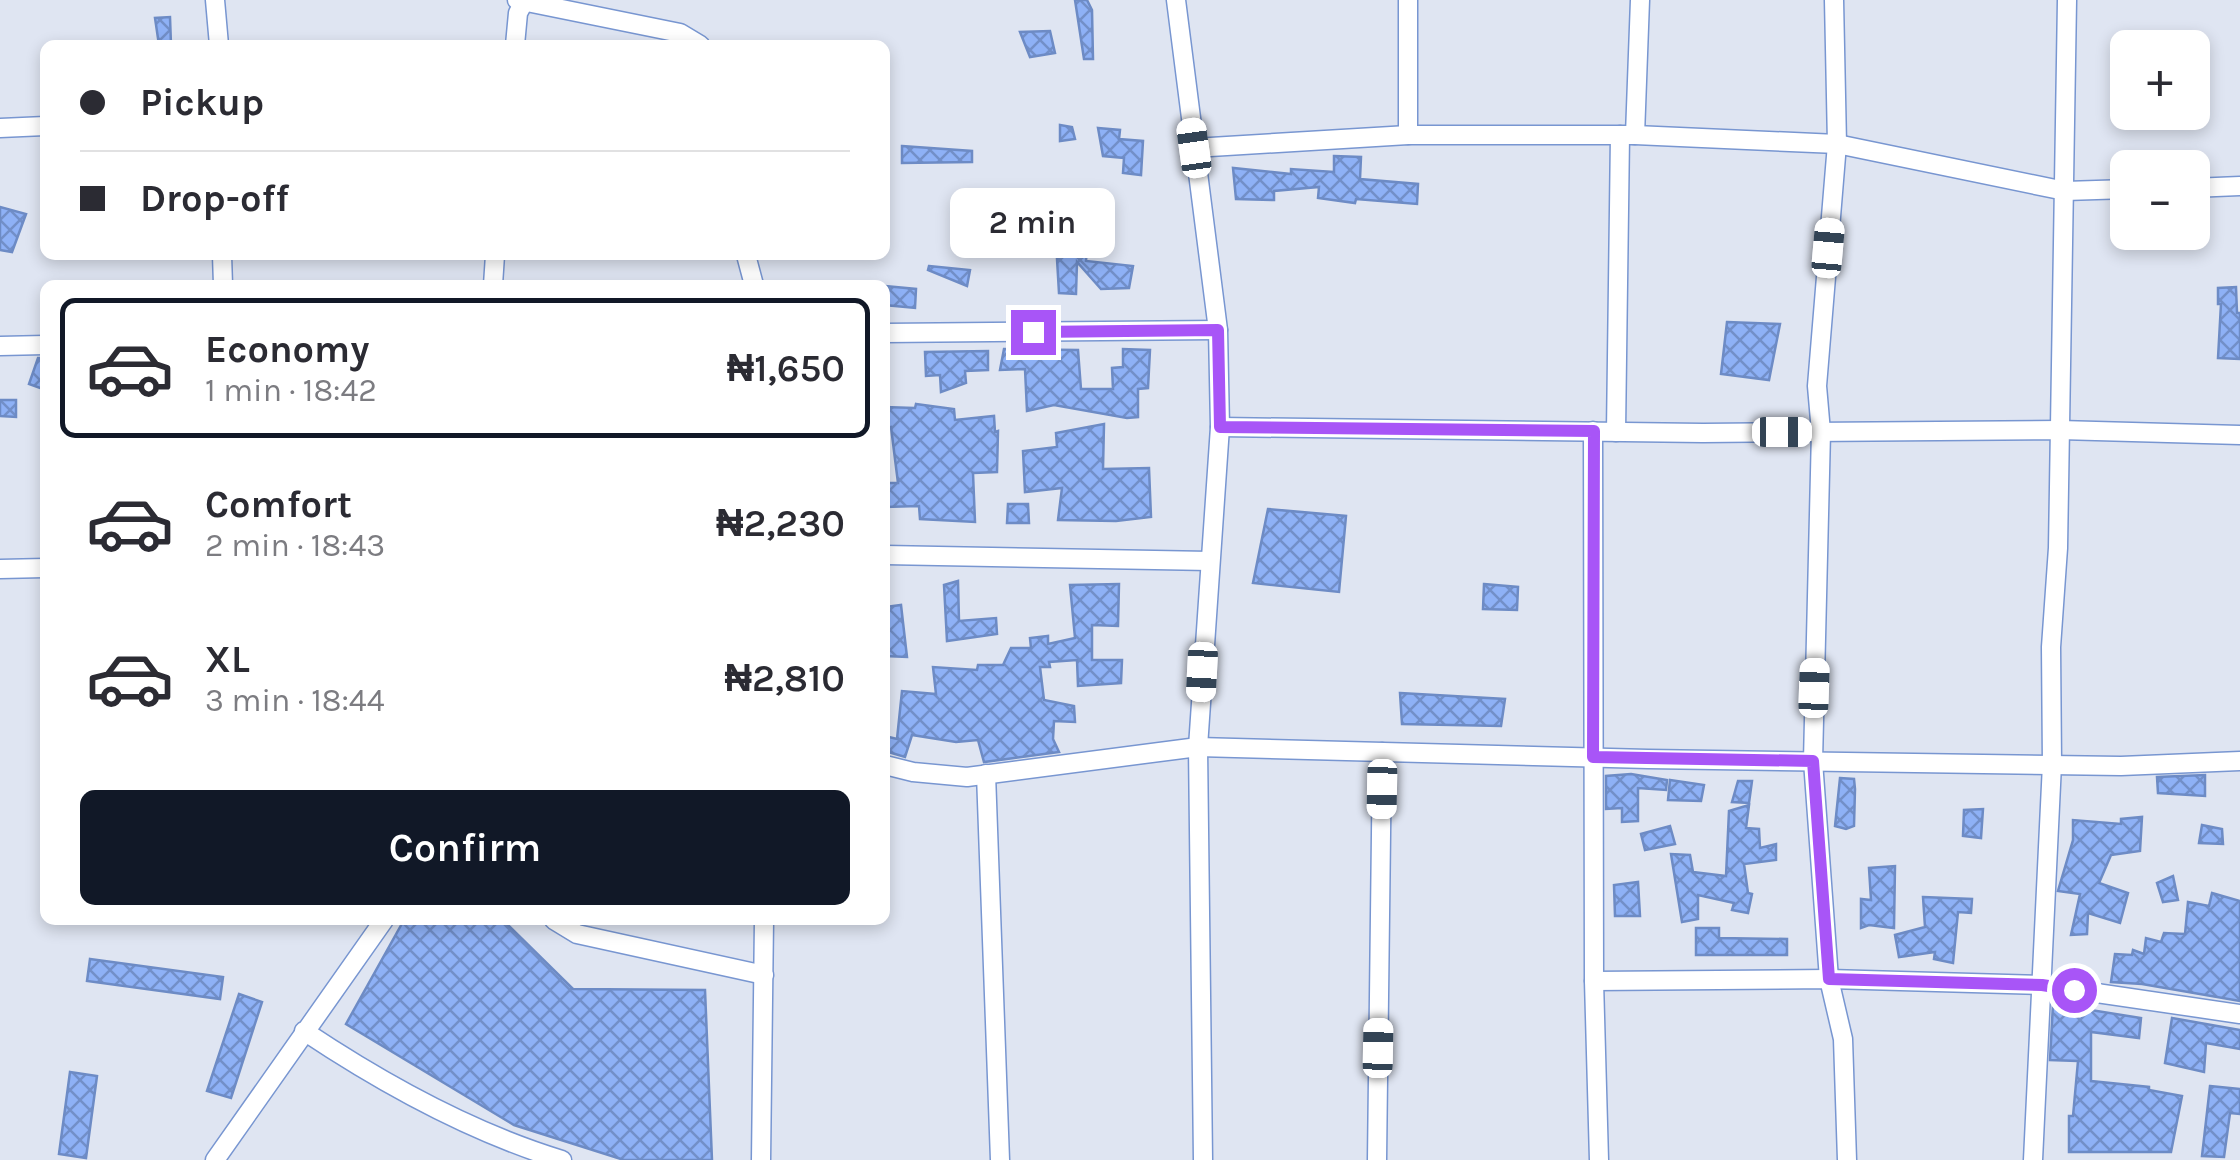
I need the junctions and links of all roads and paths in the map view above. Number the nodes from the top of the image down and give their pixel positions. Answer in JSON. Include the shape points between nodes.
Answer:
{"nodes":[{"id":1,"x":216,"y":0,"type":"edge"},
{"id":2,"x":1176,"y":0,"type":"edge"},
{"id":3,"x":1408,"y":0,"type":"edge"},
{"id":4,"x":1640,"y":0,"type":"edge"},
{"id":5,"x":1834,"y":0,"type":"edge"},
{"id":6,"x":2067,"y":0,"type":"edge"},
{"id":7,"x":521,"y":1,"type":"edge"},
{"id":8,"x":219,"y":40,"type":"edge"},
{"id":9,"x":515,"y":40,"type":"edge"},
{"id":10,"x":692,"y":40,"type":"edge"},
{"id":11,"x":40,"y":126,"type":"edge"},
{"id":12,"x":0,"y":128,"type":"edge"},
{"id":13,"x":1627,"y":134,"type":"junction"},
{"id":14,"x":1408,"y":135,"type":"junction"},
{"id":15,"x":1837,"y":144,"type":"junction"},
{"id":16,"x":1194,"y":148,"type":"junction"},
{"id":17,"x":2240,"y":186,"type":"edge"},
{"id":18,"x":2210,"y":187,"type":"edge"},
{"id":19,"x":2110,"y":190,"type":"edge"},
{"id":20,"x":2065,"y":191,"type":"junction"},
{"id":21,"x":1218,"y":330,"type":"junction"},
{"id":22,"x":890,"y":333,"type":"edge"},
{"id":23,"x":40,"y":345,"type":"edge"},
{"id":24,"x":0,"y":346,"type":"edge"},
{"id":25,"x":1220,"y":427,"type":"junction"},
{"id":26,"x":2060,"y":430,"type":"junction"},
{"id":27,"x":1594,"y":431,"type":"junction"},
{"id":28,"x":1616,"y":432,"type":"junction"},
{"id":29,"x":1821,"y":432,"type":"junction"},
{"id":30,"x":2240,"y":435,"type":"edge"},
{"id":31,"x":890,"y":555,"type":"edge"},
{"id":32,"x":1210,"y":561,"type":"junction"},
{"id":33,"x":40,"y":568,"type":"edge"},
{"id":34,"x":0,"y":569,"type":"edge"},
{"id":35,"x":1198,"y":747,"type":"junction"},
{"id":36,"x":1382,"y":752,"type":"junction"},
{"id":37,"x":1593,"y":757,"type":"junction"},
{"id":38,"x":1813,"y":761,"type":"junction"},
{"id":39,"x":2240,"y":761,"type":"edge"},
{"id":40,"x":2052,"y":764,"type":"junction"},
{"id":41,"x":890,"y":766,"type":"edge"},
{"id":42,"x":986,"y":774,"type":"junction"},
{"id":43,"x":380,"y":925,"type":"edge"},
{"id":44,"x":562,"y":925,"type":"edge"},
{"id":45,"x":764,"y":925,"type":"edge"},
{"id":46,"x":764,"y":975,"type":"junction"},
{"id":47,"x":1829,"y":979,"type":"junction"},
{"id":48,"x":1594,"y":981,"type":"junction"},
{"id":49,"x":2042,"y":985,"type":"junction"},
{"id":50,"x":2240,"y":1014,"type":"edge"},
{"id":51,"x":304,"y":1032,"type":"junction"},
{"id":52,"x":215,"y":1160,"type":"edge"},
{"id":53,"x":562,"y":1160,"type":"edge"},
{"id":54,"x":762,"y":1160,"type":"edge"},
{"id":55,"x":1000,"y":1160,"type":"edge"},
{"id":56,"x":1203,"y":1160,"type":"edge"},
{"id":57,"x":1377,"y":1160,"type":"edge"},
{"id":58,"x":1599,"y":1160,"type":"edge"},
{"id":59,"x":1848,"y":1160,"type":"edge"},
{"id":60,"x":2033,"y":1160,"type":"edge"}],
"edges":[{"from":1,"to":8,"type":"street"},
{"from":2,"to":16,"type":"street"},
{"from":3,"to":14,"type":"street"},
{"from":4,"to":13,"type":"street"},
{"from":5,"to":15,"type":"street"},
{"from":6,"to":20,"type":"street"},
{"from":7,"to":9,"type":"street"},
{"from":7,"to":10,"type":"street"},
{"from":11,"to":12,"type":"street"},
{"from":13,"to":14,"type":"street"},
{"from":13,"to":15,"type":"street"},
{"from":13,"to":28,"type":"street"},
{"from":14,"to":16,"type":"street"},
{"from":15,"to":20,"type":"street"},
{"from":15,"to":29,"type":"street","via":[[1817,386]]},
{"from":16,"to":21,"type":"street"},
{"from":17,"to":18,"type":"street"},
{"from":19,"to":20,"type":"street"},
{"from":20,"to":26,"type":"street"},
{"from":21,"to":22,"type":"street"},
{"from":21,"to":25,"type":"street"},
{"from":23,"to":24,"type":"street"},
{"from":25,"to":27,"type":"street"},
{"from":25,"to":32,"type":"street"},
{"from":26,"to":29,"type":"street"},
{"from":26,"to":30,"type":"street"},
{"from":26,"to":40,"type":"street"},
{"from":27,"to":28,"type":"street"},
{"from":27,"to":37,"type":"street"},
{"from":28,"to":29,"type":"street"},
{"from":29,"to":38,"type":"street"},
{"from":31,"to":32,"type":"street"},
{"from":32,"to":35,"type":"street"},
{"from":33,"to":34,"type":"street"},
{"from":35,"to":36,"type":"street"},
{"from":35,"to":42,"type":"street"},
{"from":35,"to":56,"type":"street"},
{"from":36,"to":37,"type":"street"},
{"from":36,"to":57,"type":"street"},
{"from":37,"to":38,"type":"street"},
{"from":37,"to":48,"type":"street"},
{"from":38,"to":40,"type":"street"},
{"from":38,"to":47,"type":"street"},
{"from":39,"to":40,"type":"street"},
{"from":40,"to":49,"type":"street"},
{"from":41,"to":42,"type":"street"},
{"from":42,"to":55,"type":"street"},
{"from":43,"to":51,"type":"street"},
{"from":44,"to":46,"type":"street","via":[[577,934]]},
{"from":45,"to":46,"type":"street"},
{"from":46,"to":54,"type":"street"},
{"from":47,"to":48,"type":"street"},
{"from":47,"to":49,"type":"street"},
{"from":47,"to":59,"type":"street","via":[[1843,1039]]},
{"from":48,"to":58,"type":"street"},
{"from":49,"to":50,"type":"street"},
{"from":49,"to":60,"type":"street"},
{"from":51,"to":52,"type":"street"},
{"from":51,"to":53,"type":"street","via":[[508,1144]]}]}
